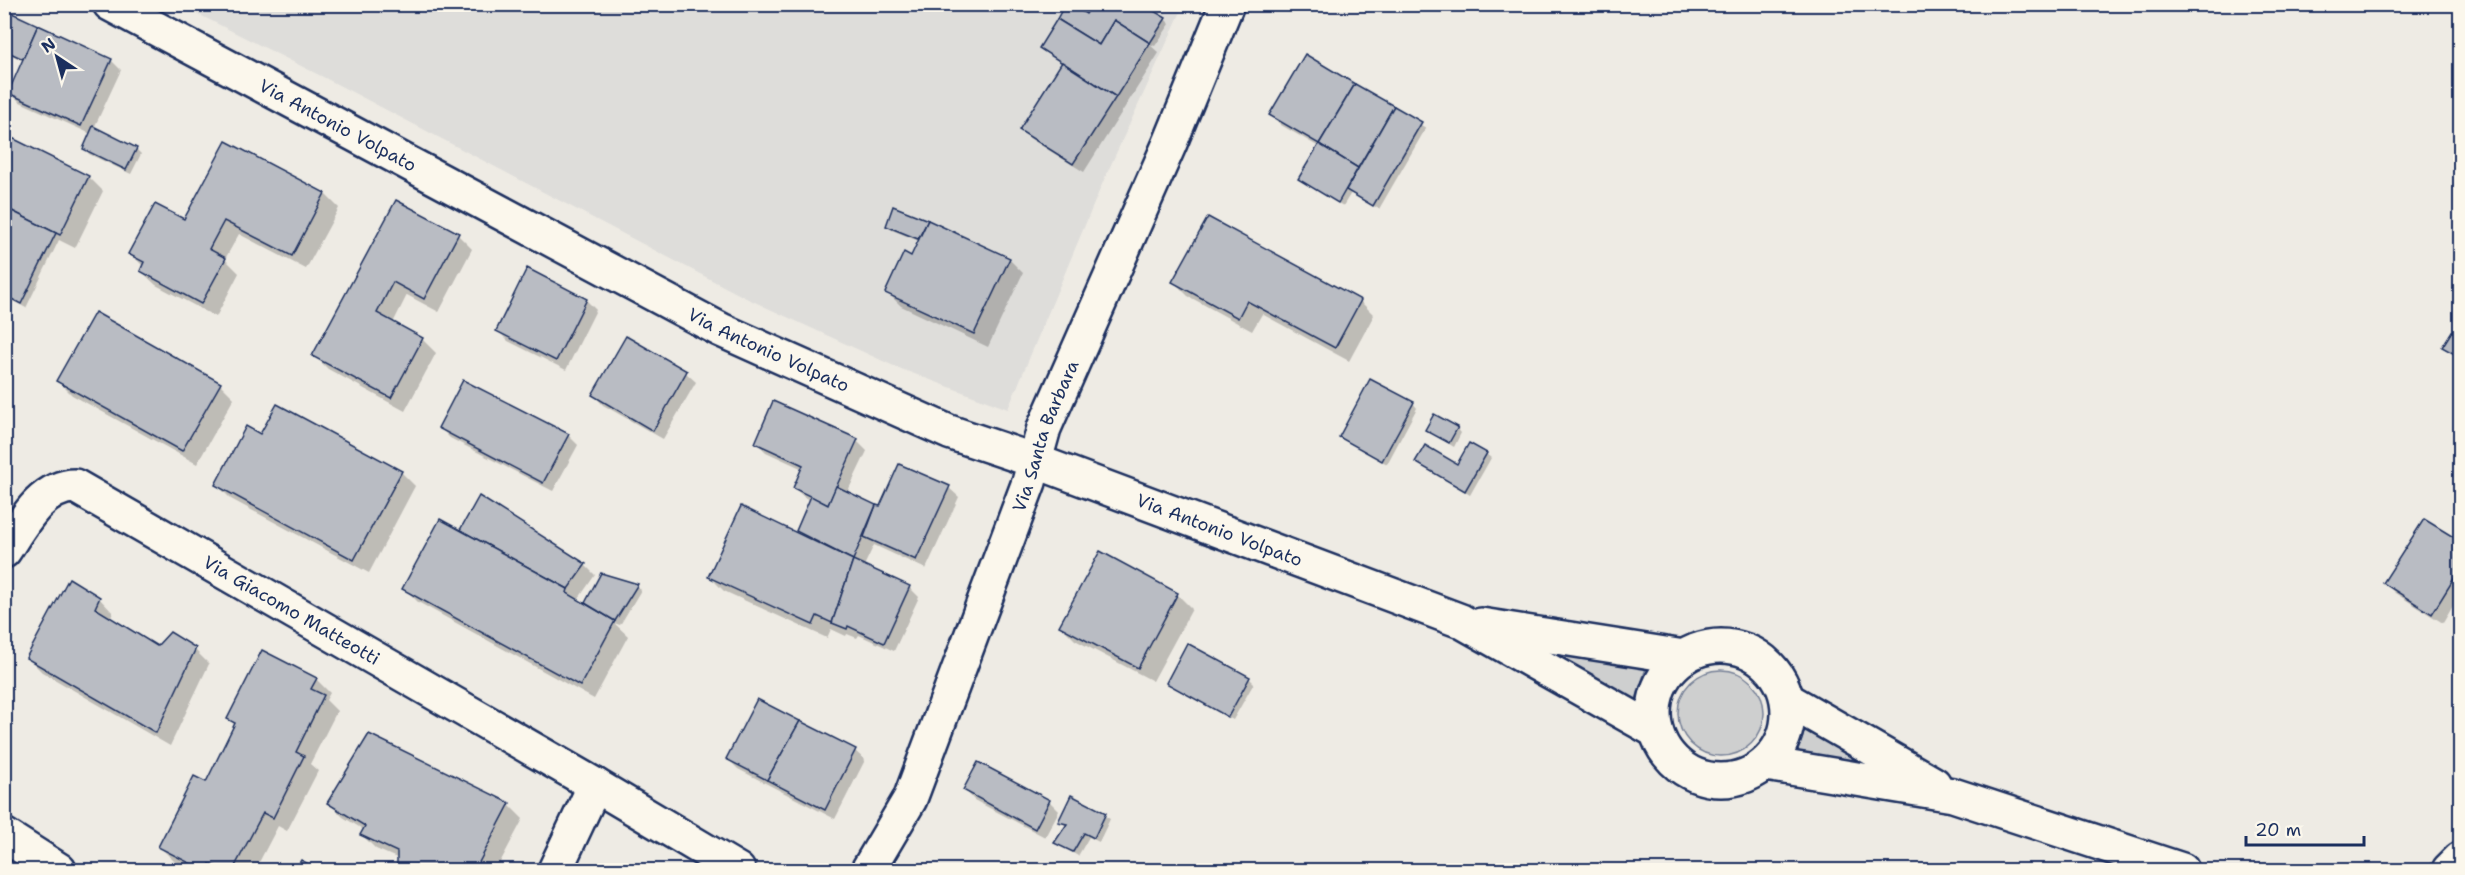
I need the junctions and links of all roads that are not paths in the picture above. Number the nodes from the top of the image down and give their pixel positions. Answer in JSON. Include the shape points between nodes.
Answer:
{"nodes":[{"id":1,"x":110,"y":4,"type":"edge"},
{"id":2,"x":1227,"y":4,"type":"edge"},
{"id":3,"x":1035,"y":461,"type":"junction"},
{"id":4,"x":4,"y":551,"type":"edge"},
{"id":5,"x":1461,"y":621,"type":"junction"},
{"id":6,"x":1684,"y":657,"type":"junction"},
{"id":7,"x":1788,"y":700,"type":"junction"},
{"id":8,"x":1656,"y":731,"type":"junction"},
{"id":9,"x":1766,"y":764,"type":"junction"},
{"id":10,"x":595,"y":785,"type":"junction"},
{"id":11,"x":1953,"y":795,"type":"junction"},
{"id":12,"x":4,"y":835,"type":"edge"},
{"id":13,"x":2460,"y":859,"type":"edge"},
{"id":14,"x":59,"y":870,"type":"edge"},
{"id":15,"x":555,"y":870,"type":"edge"},
{"id":16,"x":738,"y":870,"type":"edge"},
{"id":17,"x":868,"y":870,"type":"edge"},
{"id":18,"x":2182,"y":870,"type":"edge"},
{"id":19,"x":2449,"y":870,"type":"edge"}],
"edges":[{"from":1,"to":3,"type":"street","name":"Via Antonio Volpato","via":[[722,330],[949,432]]},
{"from":2,"to":3,"type":"street","name":"Via Santa Barbara","via":[[1044,428]]},
{"from":3,"to":5,"type":"street","name":"Via Antonio Volpato"},
{"from":3,"to":17,"type":"street","name":"Via Santa Barbara","via":[[910,799]]},
{"from":4,"to":10,"type":"street","name":"Via Giacomo Matteotti","via":[[32,510],[52,492],[75,486]]},
{"from":5,"to":6,"type":"street","name":"Via Antonio Volpato"},
{"from":5,"to":8,"type":"street","name":"Via Antonio Volpato"},
{"from":6,"to":7,"type":"street","via":[[1709,647],[1735,647],[1759,657],[1778,676]]},
{"from":6,"to":8,"type":"street","via":[[1669,671],[1658,690],[1654,710]]},
{"from":7,"to":9,"type":"street","via":[[1788,723],[1780,746]]},
{"from":7,"to":11,"type":"street"},
{"from":8,"to":9,"type":"street","via":[[1666,751],[1682,768],[1701,778],[1724,781],[1746,776]]},
{"from":9,"to":11,"type":"street"},
{"from":10,"to":15,"type":"street"},
{"from":10,"to":16,"type":"street","name":"Via Giacomo Matteotti"},
{"from":11,"to":18,"type":"street"},
{"from":12,"to":14,"type":"street"},
{"from":13,"to":19,"type":"street"}]}
